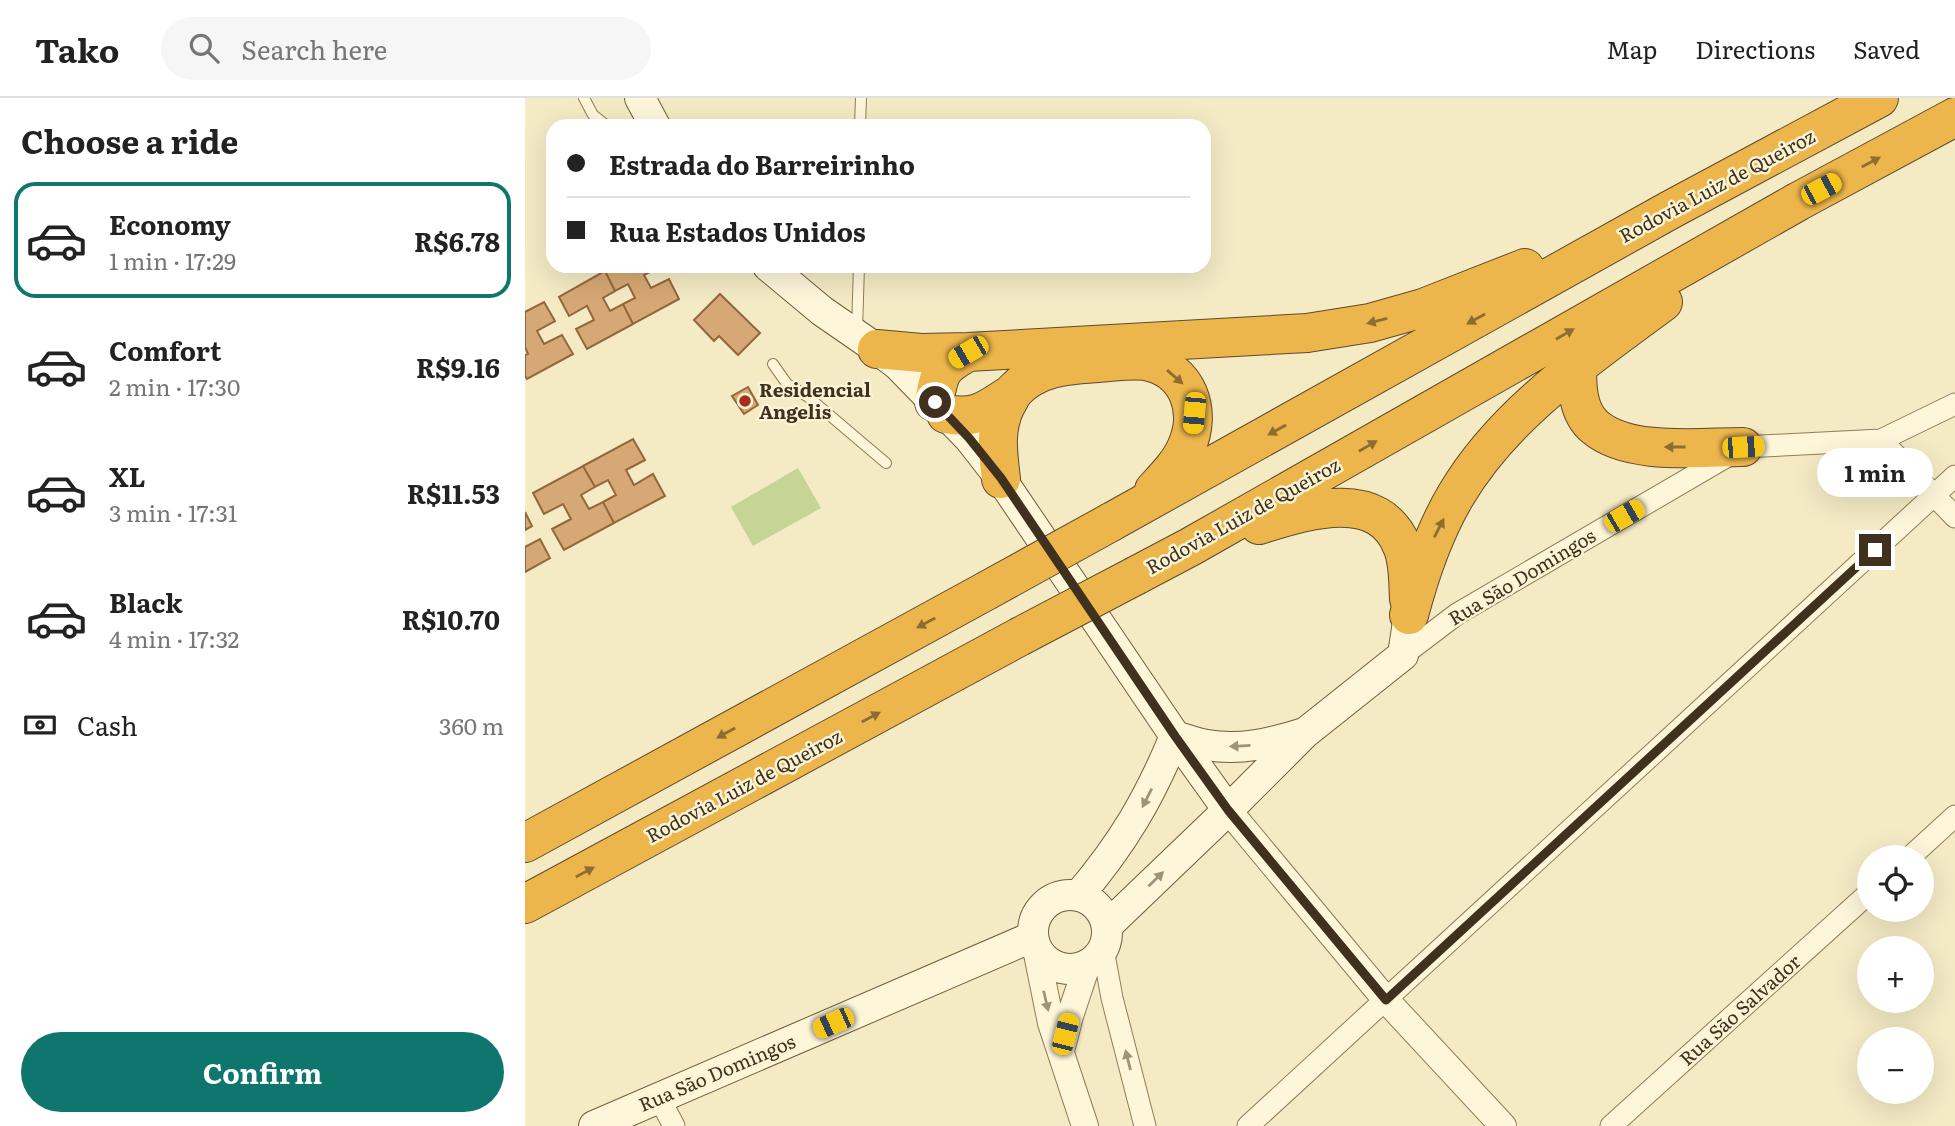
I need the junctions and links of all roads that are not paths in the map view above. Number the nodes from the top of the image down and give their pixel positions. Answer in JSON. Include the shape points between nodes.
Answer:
{"nodes":[{"id":1,"x":584,"y":98,"type":"edge"},
{"id":2,"x":640,"y":98,"type":"edge"},
{"id":3,"x":861,"y":98,"type":"edge"},
{"id":4,"x":1879,"y":98,"type":"edge"},
{"id":5,"x":1955,"y":117,"type":"edge"},
{"id":6,"x":598,"y":119,"type":"edge"},
{"id":7,"x":651,"y":119,"type":"edge"},
{"id":8,"x":860,"y":119,"type":"edge"},
{"id":9,"x":1799,"y":201,"type":"junction"},
{"id":10,"x":1670,"y":210,"type":"junction"},
{"id":11,"x":776,"y":273,"type":"edge"},
{"id":12,"x":860,"y":273,"type":"edge"},
{"id":13,"x":867,"y":342,"type":"junction"},
{"id":14,"x":968,"y":352,"type":"junction"},
{"id":15,"x":773,"y":364,"type":"dead end"},
{"id":16,"x":1577,"y":366,"type":"junction"},
{"id":17,"x":1013,"y":393,"type":"junction"},
{"id":18,"x":1955,"y":404,"type":"edge"},
{"id":19,"x":940,"y":408,"type":"junction"},
{"id":20,"x":1881,"y":440,"type":"junction"},
{"id":21,"x":1743,"y":447,"type":"junction"},
{"id":22,"x":886,"y":463,"type":"dead end"},
{"id":23,"x":1955,"y":476,"type":"edge"},
{"id":24,"x":1001,"y":478,"type":"junction"},
{"id":25,"x":1934,"y":495,"type":"junction"},
{"id":26,"x":1126,"y":514,"type":"junction"},
{"id":27,"x":1955,"y":517,"type":"edge"},
{"id":28,"x":1190,"y":547,"type":"junction"},
{"id":29,"x":1409,"y":615,"type":"junction"},
{"id":30,"x":1403,"y":655,"type":"junction"},
{"id":31,"x":1305,"y":733,"type":"junction"},
{"id":32,"x":1175,"y":736,"type":"junction"},
{"id":33,"x":1228,"y":810,"type":"junction"},
{"id":34,"x":1955,"y":816,"type":"edge"},
{"id":35,"x":525,"y":843,"type":"edge"},
{"id":36,"x":1923,"y":845,"type":"edge"},
{"id":37,"x":1079,"y":895,"type":"junction"},
{"id":38,"x":525,"y":904,"type":"edge"},
{"id":39,"x":1857,"y":904,"type":"edge"},
{"id":40,"x":1034,"y":943,"type":"junction"},
{"id":41,"x":1099,"y":947,"type":"junction"},
{"id":42,"x":1386,"y":1000,"type":"junction"},
{"id":43,"x":1061,"y":1051,"type":"junction"},
{"id":44,"x":659,"y":1098,"type":"junction"},
{"id":45,"x":594,"y":1126,"type":"edge"},
{"id":46,"x":674,"y":1126,"type":"edge"},
{"id":47,"x":1085,"y":1126,"type":"edge"},
{"id":48,"x":1145,"y":1126,"type":"edge"},
{"id":49,"x":1248,"y":1126,"type":"edge"},
{"id":50,"x":1503,"y":1126,"type":"edge"},
{"id":51,"x":1611,"y":1126,"type":"edge"}],
"edges":[{"from":1,"to":6,"type":"lane"},
{"from":2,"to":7,"type":"main road"},
{"from":3,"to":8,"type":"lane"},
{"from":4,"to":10,"type":"highway","name":"Rodovia Luiz de Queiroz"},
{"from":9,"to":5,"type":"highway","name":"Rodovia Luiz de Queiroz","one_way":true},
{"from":9,"to":16,"type":"highway"},
{"from":28,"to":9,"type":"highway","name":"Rodovia Luiz de Queiroz","one_way":true},
{"from":10,"to":14,"type":"highway","one_way":true,"via":[[1423,308],[1370,323],[1307,333]]},
{"from":10,"to":26,"type":"highway","name":"Rodovia Luiz de Queiroz","one_way":true},
{"from":11,"to":13,"type":"main road"},
{"from":12,"to":13,"type":"lane"},
{"from":13,"to":14,"type":"highway","via":[[921,353]]},
{"from":13,"to":19,"type":"main road","via":[[898,365]]},
{"from":14,"to":19,"type":"highway","via":[[948,363],[939,375]]},
{"from":15,"to":22,"type":"lane","via":[[787,384]]},
{"from":21,"to":16,"type":"highway","one_way":true,"via":[[1643,447],[1618,440],[1594,426],[1584,412],[1577,391]]},
{"from":29,"to":16,"type":"highway","one_way":true,"via":[[1434,537],[1456,495],[1522,412]]},
{"from":17,"to":19,"type":"highway","via":[[980,414],[963,417]]},
{"from":17,"to":24,"type":"highway","via":[[996,439]]},
{"from":17,"to":26,"type":"highway","one_way":true,"via":[[1036,374],[1063,365],[1144,361],[1180,379],[1190,394],[1194,413],[1186,449],[1175,467]]},
{"from":18,"to":20,"type":"street","name":"Rua São Domingos"},
{"from":19,"to":24,"type":"main road"},
{"from":20,"to":21,"type":"street","name":"Rua São Domingos"},
{"from":20,"to":25,"type":"street"},
{"from":21,"to":30,"type":"street","name":"Rua São Domingos","via":[[1457,614]]},
{"from":23,"to":25,"type":"street"},
{"from":24,"to":32,"type":"main road"},
{"from":25,"to":27,"type":"street"},
{"from":25,"to":42,"type":"street"},
{"from":26,"to":35,"type":"highway","name":"Rodovia Luiz de Queiroz","one_way":true,"bridge":true},
{"from":28,"to":29,"type":"highway","via":[[1306,511],[1354,509],[1380,516],[1393,528],[1403,548]]},
{"from":38,"to":28,"type":"highway","name":"Rodovia Luiz de Queiroz","one_way":true,"bridge":true},
{"from":29,"to":30,"type":"main road"},
{"from":30,"to":31,"type":"main road","name":"Rua São Domingos"},
{"from":31,"to":32,"type":"main road","name":"Rua São Domingos","one_way":true,"via":[[1237,748]]},
{"from":31,"to":33,"type":"main road","name":"Rua São Domingos"},
{"from":32,"to":33,"type":"main road"},
{"from":32,"to":37,"type":"main road","one_way":true,"via":[[1138,814]]},
{"from":41,"to":33,"type":"main road","name":"Rua São Domingos","one_way":true},
{"from":33,"to":42,"type":"street"},
{"from":34,"to":36,"type":"street"},
{"from":37,"to":40,"type":"main road","via":[[1067,894],[1045,904],[1033,924]]},
{"from":37,"to":41,"type":"main road","via":[[1104,916]]},
{"from":39,"to":51,"type":"street","name":"Rua São Salvador"},
{"from":40,"to":41,"type":"main road","via":[[1043,958],[1064,968],[1076,968]]},
{"from":40,"to":43,"type":"street","one_way":true},
{"from":40,"to":44,"type":"main road","name":"Rua São Domingos"},
{"from":41,"to":43,"type":"street","via":[[1070,1016]]},
{"from":48,"to":41,"type":"street","one_way":true},
{"from":42,"to":49,"type":"street"},
{"from":42,"to":50,"type":"street"},
{"from":43,"to":47,"type":"street"},
{"from":44,"to":45,"type":"main road","name":"Rua São Domingos"},
{"from":44,"to":46,"type":"street"}]}
